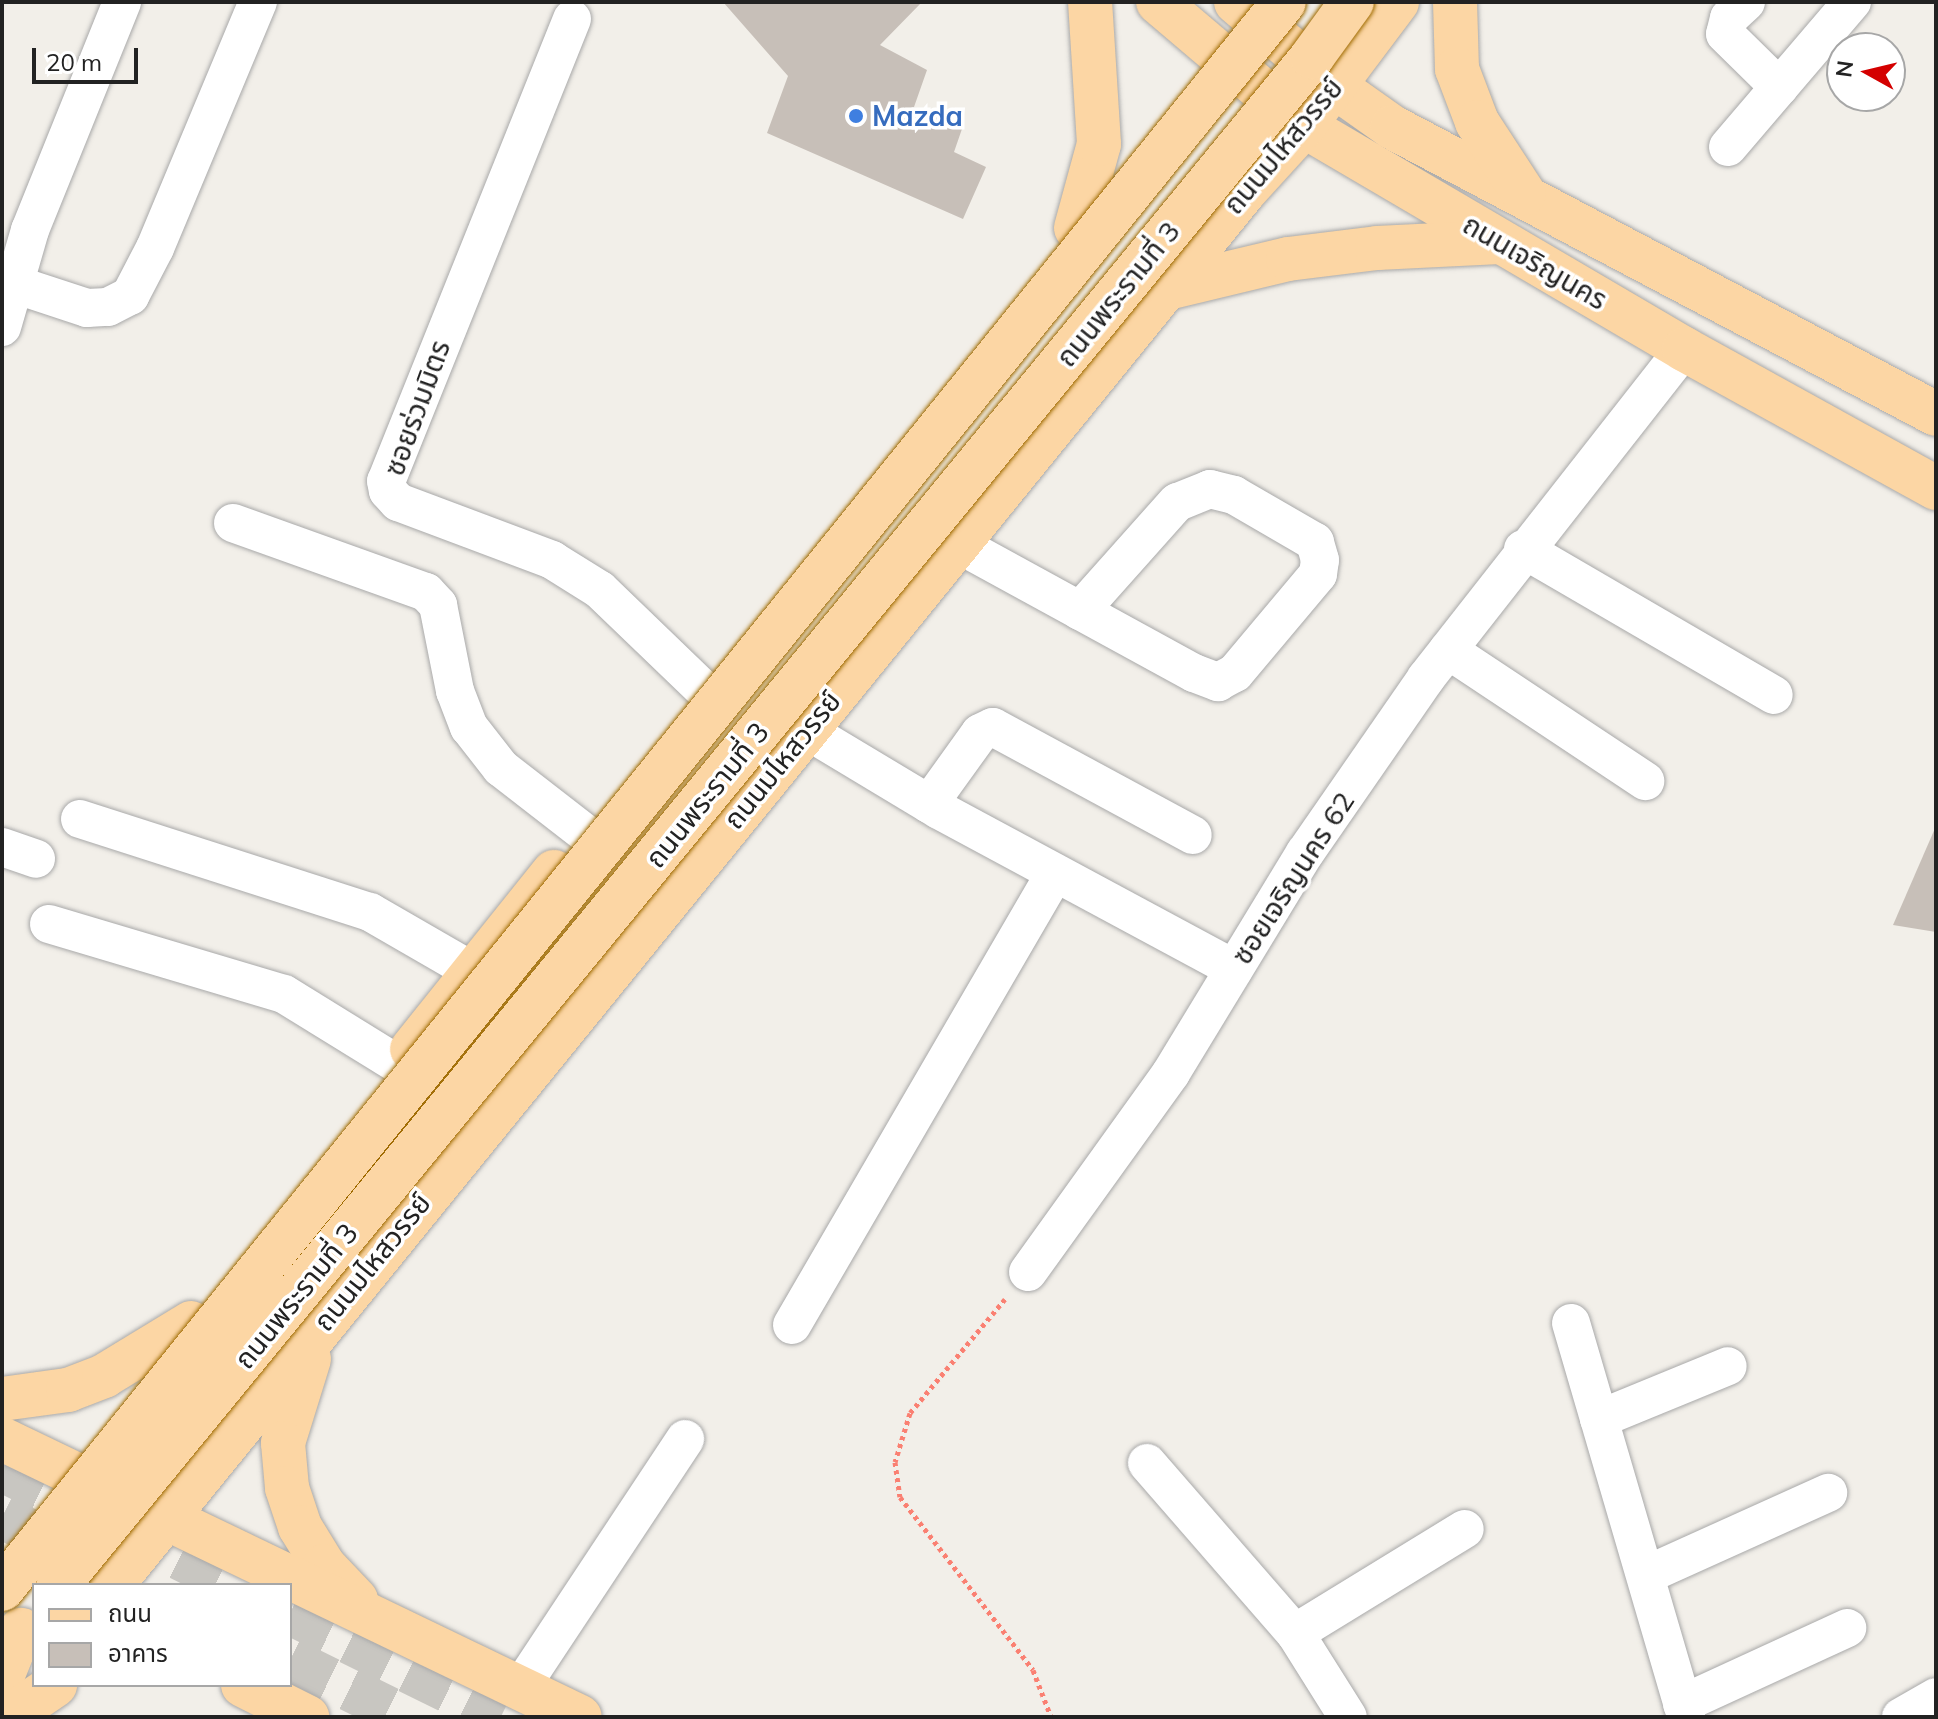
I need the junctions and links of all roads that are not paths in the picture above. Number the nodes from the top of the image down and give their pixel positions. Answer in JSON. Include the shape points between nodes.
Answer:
{"nodes":[{"id":1,"x":122,"y":2,"type":"edge"},
{"id":2,"x":258,"y":2,"type":"edge"},
{"id":3,"x":1090,"y":2,"type":"edge"},
{"id":4,"x":1158,"y":2,"type":"edge"},
{"id":5,"x":1352,"y":2,"type":"edge"},
{"id":6,"x":1397,"y":2,"type":"edge"},
{"id":7,"x":1455,"y":2,"type":"edge"},
{"id":8,"x":1746,"y":2,"type":"edge"},
{"id":9,"x":1852,"y":2,"type":"edge"},
{"id":10,"x":1261,"y":6,"type":"edge"},
{"id":11,"x":572,"y":19,"type":"dead end"},
{"id":12,"x":1216,"y":56,"type":"junction"},
{"id":13,"x":1334,"y":86,"type":"junction"},
{"id":14,"x":1779,"y":87,"type":"junction"},
{"id":15,"x":1304,"y":126,"type":"junction"},
{"id":16,"x":1728,"y":147,"type":"dead end"},
{"id":17,"x":1525,"y":195,"type":"junction"},
{"id":18,"x":1076,"y":228,"type":"junction"},
{"id":19,"x":1500,"y":242,"type":"junction"},
{"id":20,"x":17,"y":285,"type":"junction"},
{"id":21,"x":1167,"y":288,"type":"junction"},
{"id":22,"x":2,"y":327,"type":"edge"},
{"id":23,"x":1684,"y":349,"type":"junction"},
{"id":24,"x":1936,"y":414,"type":"edge"},
{"id":25,"x":1936,"y":488,"type":"edge"},
{"id":26,"x":233,"y":523,"type":"dead end"},
{"id":27,"x":958,"y":544,"type":"junction"},
{"id":28,"x":1523,"y":549,"type":"junction"},
{"id":29,"x":1080,"y":611,"type":"junction"},
{"id":30,"x":1448,"y":650,"type":"junction"},
{"id":31,"x":703,"y":689,"type":"junction"},
{"id":32,"x":1774,"y":695,"type":"dead end"},
{"id":33,"x":806,"y":730,"type":"junction"},
{"id":34,"x":1645,"y":781,"type":"dead end"},
{"id":35,"x":929,"y":804,"type":"junction"},
{"id":36,"x":80,"y":819,"type":"dead end"},
{"id":37,"x":586,"y":834,"type":"junction"},
{"id":38,"x":1193,"y":835,"type":"dead end"},
{"id":39,"x":1055,"y":873,"type":"junction"},
{"id":40,"x":49,"y":924,"type":"dead end"},
{"id":41,"x":1234,"y":969,"type":"junction"},
{"id":42,"x":472,"y":971,"type":"junction"},
{"id":43,"x":399,"y":1065,"type":"junction"},
{"id":44,"x":1028,"y":1272,"type":"road end"},
{"id":45,"x":330,"y":1313,"type":"junction"},
{"id":46,"x":191,"y":1323,"type":"junction"},
{"id":47,"x":1571,"y":1323,"type":"dead end"},
{"id":48,"x":792,"y":1325,"type":"dead end"},
{"id":49,"x":1728,"y":1366,"type":"dead end"},
{"id":50,"x":2,"y":1399,"type":"edge"},
{"id":51,"x":1599,"y":1419,"type":"junction"},
{"id":52,"x":2,"y":1439,"type":"edge"},
{"id":53,"x":685,"y":1439,"type":"dead end"},
{"id":54,"x":1147,"y":1463,"type":"dead end"},
{"id":55,"x":70,"y":1471,"type":"junction"},
{"id":56,"x":1828,"y":1493,"type":"dead end"},
{"id":57,"x":167,"y":1518,"type":"junction"},
{"id":58,"x":1465,"y":1529,"type":"dead end"},
{"id":59,"x":2,"y":1559,"type":"edge"},
{"id":60,"x":2,"y":1570,"type":"edge"},
{"id":61,"x":1646,"y":1575,"type":"junction"},
{"id":62,"x":60,"y":1583,"type":"edge"},
{"id":63,"x":114,"y":1583,"type":"edge"},
{"id":64,"x":32,"y":1586,"type":"edge"},
{"id":65,"x":2,"y":1589,"type":"edge"},
{"id":66,"x":370,"y":1615,"type":"junction"},
{"id":67,"x":1847,"y":1628,"type":"dead end"},
{"id":68,"x":19,"y":1633,"type":"edge"},
{"id":69,"x":1295,"y":1633,"type":"junction"},
{"id":70,"x":2,"y":1677,"type":"edge"},
{"id":71,"x":32,"y":1684,"type":"edge"},
{"id":72,"x":52,"y":1687,"type":"edge"},
{"id":73,"x":247,"y":1687,"type":"edge"},
{"id":74,"x":519,"y":1690,"type":"junction"},
{"id":75,"x":1936,"y":1697,"type":"edge"},
{"id":76,"x":1684,"y":1710,"type":"edge"},
{"id":77,"x":6,"y":1717,"type":"edge"},
{"id":78,"x":307,"y":1717,"type":"edge"},
{"id":79,"x":580,"y":1717,"type":"edge"},
{"id":80,"x":1348,"y":1717,"type":"edge"},
{"id":81,"x":1901,"y":1717,"type":"edge"}],
"edges":[{"from":1,"to":20,"type":"street","via":[[30,230]]},
{"from":2,"to":20,"type":"street","via":[[130,296],[108,307],[87,308]]},
{"from":3,"to":18,"type":"main road","via":[[1099,144]]},
{"from":4,"to":12,"type":"main road","name":"ถนนเจริญนคร"},
{"from":5,"to":62,"type":"main road","name":"ถนนพระรามที่ 3","bridge":true},
{"from":6,"to":13,"type":"main road","name":"ถนนมไหสวรรย์"},
{"from":7,"to":17,"type":"main road","via":[[1457,69],[1477,122]]},
{"from":8,"to":14,"type":"street","via":[[1729,18],[1725,34]]},
{"from":9,"to":14,"type":"street"},
{"from":10,"to":12,"type":"main road"},
{"from":10,"to":13,"type":"main road","name":"ถนนเจริญนคร"},
{"from":10,"to":65,"type":"main road","name":"ถนนพระรามที่ 3","bridge":true},
{"from":11,"to":31,"type":"street","name":"ซอยร่วมมิตร","via":[[386,481],[398,502],[552,560],[600,590]]},
{"from":12,"to":15,"type":"main road","name":"ถนนเจริญนคร"},
{"from":12,"to":18,"type":"main road"},
{"from":13,"to":15,"type":"main road","name":"ถนนมไหสวรรย์"},
{"from":13,"to":17,"type":"main road","name":"ถนนเจริญนคร","via":[[1392,127]]},
{"from":14,"to":16,"type":"street"},
{"from":15,"to":19,"type":"main road","name":"ถนนเจริญนคร"},
{"from":15,"to":21,"type":"main road","name":"ถนนมไหสวรรย์"},
{"from":17,"to":24,"type":"main road","name":"ถนนเจริญนคร"},
{"from":18,"to":31,"type":"main road"},
{"from":19,"to":21,"type":"main road","via":[[1288,259]]},
{"from":19,"to":23,"type":"main road","name":"ถนนเจริญนคร"},
{"from":20,"to":22,"type":"street"},
{"from":21,"to":27,"type":"main road","name":"ถนนมไหสวรรย์"},
{"from":23,"to":25,"type":"main road","name":"ถนนเจริญนคร"},
{"from":23,"to":28,"type":"street","name":"ซอยเจริญนคร 62"},
{"from":26,"to":37,"type":"street","via":[[426,592],[441,613],[455,691],[469,727],[501,768]]},
{"from":27,"to":29,"type":"street"},
{"from":27,"to":33,"type":"main road","name":"ถนนมไหสวรรย์"},
{"from":28,"to":30,"type":"street","name":"ซอยเจริญนคร 62"},
{"from":28,"to":32,"type":"street"},
{"from":29,"to":29,"type":"street","via":[[1177,502],[1210,489],[1234,495],[1315,542],[1320,560],[1318,574],[1235,673],[1218,682]]},
{"from":30,"to":34,"type":"street"},
{"from":30,"to":41,"type":"street","name":"ซอยเจริญนคร 62","via":[[1305,853]]},
{"from":31,"to":37,"type":"main road"},
{"from":33,"to":35,"type":"street"},
{"from":33,"to":45,"type":"main road","name":"ถนนมไหสวรรย์"},
{"from":35,"to":38,"type":"street","via":[[980,733],[993,727]]},
{"from":35,"to":39,"type":"street"},
{"from":36,"to":42,"type":"street","via":[[370,912]]},
{"from":37,"to":42,"type":"main road"},
{"from":39,"to":41,"type":"street"},
{"from":39,"to":48,"type":"street"},
{"from":40,"to":43,"type":"street","via":[[284,994]]},
{"from":41,"to":44,"type":"street","name":"ซอยเจริญนคร 62","via":[[1171,1073]]},
{"from":42,"to":43,"type":"main road"},
{"from":43,"to":46,"type":"main road"},
{"from":45,"to":57,"type":"main road","name":"ถนนมไหสวรรย์"},
{"from":45,"to":66,"type":"main road","via":[[297,1385],[283,1443],[287,1488],[300,1527],[324,1566]]},
{"from":46,"to":50,"type":"main road","via":[[104,1376],[68,1390]]},
{"from":46,"to":55,"type":"main road"},
{"from":47,"to":51,"type":"street"},
{"from":49,"to":51,"type":"street"},
{"from":51,"to":61,"type":"street"},
{"from":52,"to":55,"type":"main road"},
{"from":53,"to":74,"type":"street"},
{"from":54,"to":69,"type":"street"},
{"from":55,"to":57,"type":"main road"},
{"from":55,"to":59,"type":"main road"},
{"from":56,"to":61,"type":"street"},
{"from":57,"to":63,"type":"main road","name":"ถนนมไหสวรรย์"},
{"from":57,"to":66,"type":"main road"},
{"from":58,"to":69,"type":"street"},
{"from":60,"to":64,"type":"main road"},
{"from":61,"to":76,"type":"street"},
{"from":66,"to":74,"type":"main road"},
{"from":67,"to":76,"type":"street"},
{"from":68,"to":70,"type":"main road"},
{"from":69,"to":80,"type":"street"},
{"from":71,"to":77,"type":"main road"},
{"from":72,"to":77,"type":"main road"},
{"from":73,"to":78,"type":"main road"},
{"from":74,"to":79,"type":"main road"},
{"from":75,"to":81,"type":"street"}]}
